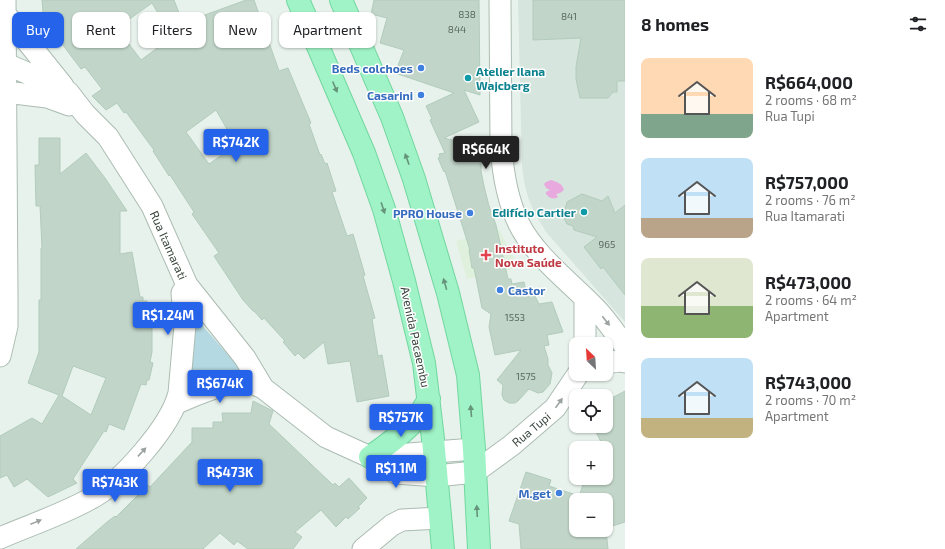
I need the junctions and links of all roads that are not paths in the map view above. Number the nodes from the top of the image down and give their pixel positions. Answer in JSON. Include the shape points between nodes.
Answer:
{"nodes":[{"id":1,"x":298,"y":0,"type":"edge"},
{"id":2,"x":341,"y":0,"type":"edge"},
{"id":3,"x":500,"y":0,"type":"edge"},
{"id":4,"x":5,"y":8,"type":"edge"},
{"id":5,"x":6,"y":64,"type":"junction"},
{"id":6,"x":68,"y":92,"type":"junction"},
{"id":7,"x":4,"y":105,"type":"edge"},
{"id":8,"x":85,"y":114,"type":"junction"},
{"id":9,"x":3,"y":229,"type":"edge"},
{"id":10,"x":187,"y":285,"type":"junction"},
{"id":11,"x":585,"y":298,"type":"junction"},
{"id":12,"x":585,"y":337,"type":"edge"},
{"id":13,"x":625,"y":346,"type":"edge"},
{"id":14,"x":0,"y":356,"type":"edge"},
{"id":15,"x":613,"y":362,"type":"edge"},
{"id":16,"x":625,"y":362,"type":"edge"},
{"id":17,"x":575,"y":381,"type":"edge"},
{"id":18,"x":263,"y":388,"type":"junction"},
{"id":19,"x":429,"y":399,"type":"junction"},
{"id":20,"x":177,"y":403,"type":"junction"},
{"id":21,"x":474,"y":450,"type":"junction"},
{"id":22,"x":434,"y":452,"type":"junction"},
{"id":23,"x":370,"y":457,"type":"junction"},
{"id":24,"x":475,"y":472,"type":"junction"},
{"id":25,"x":436,"y":476,"type":"junction"},
{"id":26,"x":440,"y":518,"type":"junction"},
{"id":27,"x":0,"y":538,"type":"edge"},
{"id":28,"x":363,"y":549,"type":"edge"},
{"id":29,"x":443,"y":549,"type":"edge"},
{"id":30,"x":479,"y":549,"type":"edge"}],
"edges":[{"from":1,"to":19,"type":"main road","name":"Avenida Pacaembu","one_way":true,"via":[[364,153],[384,209],[424,363]]},
{"from":21,"to":2,"type":"main road","one_way":true,"via":[[468,375],[448,292],[414,179],[392,117]]},
{"from":3,"to":11,"type":"street","via":[[501,147],[509,198],[520,225],[532,243]]},
{"from":4,"to":5,"type":"street"},
{"from":4,"to":6,"type":"street","name":"Rua Itamarati"},
{"from":5,"to":6,"type":"street","name":"Rua Itamarati"},
{"from":5,"to":7,"type":"street"},
{"from":6,"to":8,"type":"street","name":"Rua Itamarati"},
{"from":7,"to":8,"type":"street","name":"Rua Itamarati","via":[[47,97]]},
{"from":7,"to":9,"type":"street"},
{"from":8,"to":10,"type":"street","name":"Rua Itamarati","via":[[108,137],[152,206]]},
{"from":9,"to":14,"type":"street","via":[[7,326]]},
{"from":10,"to":18,"type":"street","name":"Rua Itamarati","via":[[245,358]]},
{"from":10,"to":20,"type":"street","via":[[182,292],[185,325]]},
{"from":11,"to":12,"type":"street"},
{"from":11,"to":13,"type":"street","one_way":true},
{"from":15,"to":16,"type":"street"},
{"from":24,"to":17,"type":"street","name":"Rua Tupi","one_way":true,"via":[[512,445],[555,408]]},
{"from":18,"to":20,"type":"street","via":[[247,382],[233,384],[208,390]]},
{"from":18,"to":23,"type":"street","name":"Rua Itamarati","via":[[326,437]]},
{"from":19,"to":22,"type":"main road","name":"Avenida Pacaembu"},
{"from":19,"to":23,"type":"main road","via":[[409,426]]},
{"from":27,"to":20,"type":"street","one_way":true,"via":[[92,499],[122,474],[150,443]]},
{"from":21,"to":22,"type":"street","name":"Rua Itamarati"},
{"from":21,"to":24,"type":"main road"},
{"from":22,"to":23,"type":"street","name":"Rua Itamarati"},
{"from":22,"to":25,"type":"main road","name":"Avenida Pacaembu"},
{"from":23,"to":25,"type":"street","name":"Rua Itamarati","via":[[396,473]]},
{"from":24,"to":25,"type":"street","name":"Rua Itamarati"},
{"from":30,"to":24,"type":"main road","one_way":true},
{"from":25,"to":26,"type":"main road","name":"Avenida Pacaembu"},
{"from":26,"to":28,"type":"street","via":[[402,520]]},
{"from":26,"to":29,"type":"main road","name":"Avenida Pacaembu"}]}
